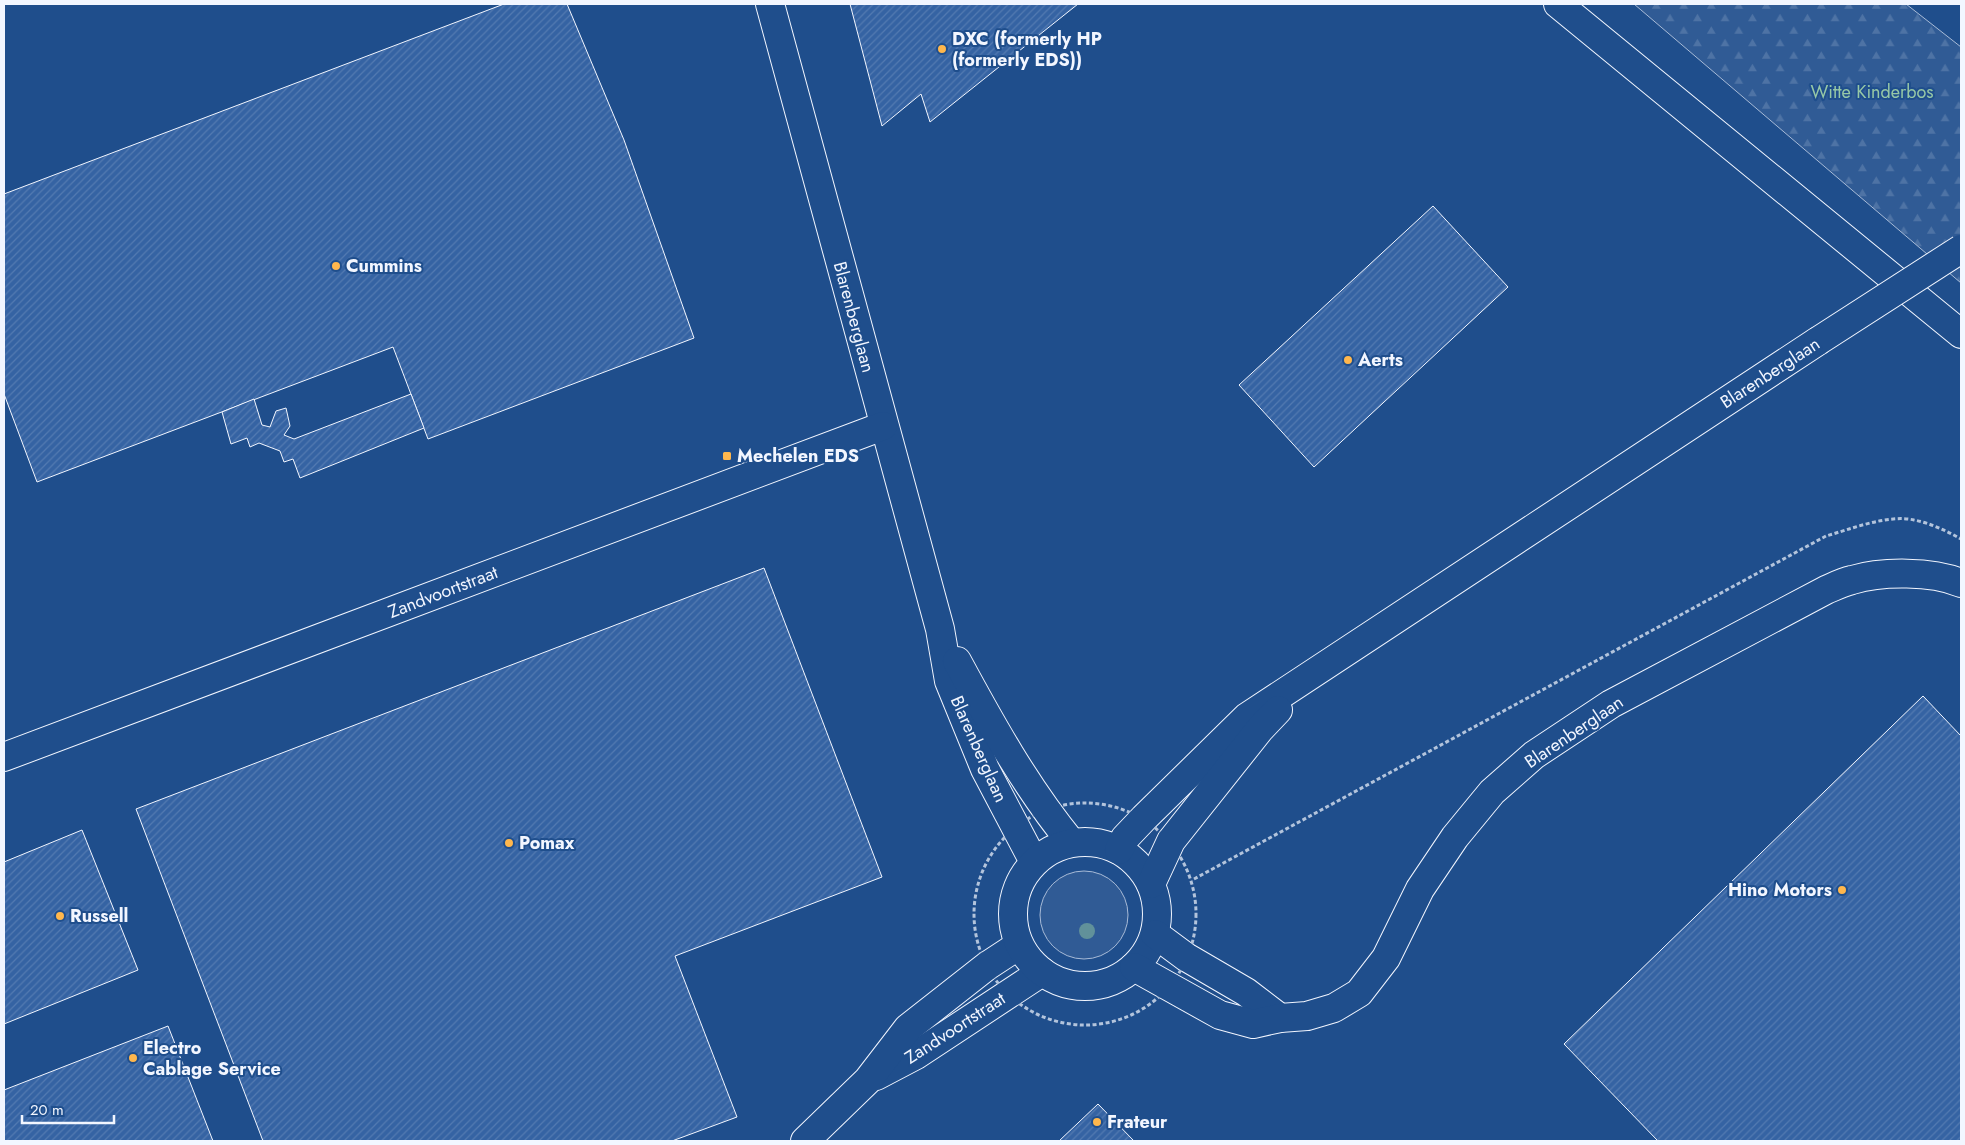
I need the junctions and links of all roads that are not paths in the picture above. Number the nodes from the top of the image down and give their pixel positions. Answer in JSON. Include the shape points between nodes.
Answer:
{"nodes":[{"id":1,"x":770,"y":4,"type":"edge"},
{"id":2,"x":1558,"y":4,"type":"edge"},
{"id":3,"x":1961,"y":249,"type":"edge"},
{"id":4,"x":1961,"y":334,"type":"edge"},
{"id":5,"x":883,"y":426,"type":"junction"},
{"id":6,"x":1961,"y":583,"type":"edge"},
{"id":7,"x":940,"y":629,"type":"junction"},
{"id":8,"x":1304,"y":681,"type":"junction"},
{"id":9,"x":4,"y":757,"type":"edge"},
{"id":10,"x":1071,"y":842,"type":"junction"},
{"id":11,"x":1119,"y":850,"type":"junction"},
{"id":12,"x":1034,"y":862,"type":"junction"},
{"id":13,"x":1151,"y":884,"type":"junction"},
{"id":14,"x":1155,"y":934,"type":"junction"},
{"id":15,"x":1019,"y":945,"type":"junction"},
{"id":16,"x":1134,"y":967,"type":"junction"},
{"id":17,"x":1042,"y":972,"type":"junction"},
{"id":18,"x":1280,"y":1018,"type":"junction"},
{"id":19,"x":868,"y":1080,"type":"junction"},
{"id":20,"x":805,"y":1141,"type":"edge"}],
"edges":[{"from":1,"to":5,"type":"main road","name":"Blarenberglaan"},
{"from":2,"to":4,"type":"main road"},
{"from":3,"to":8,"type":"main road","name":"Blarenberglaan","bridge":true,"via":[[1361,640]]},
{"from":5,"to":7,"type":"main road","name":"Blarenberglaan"},
{"from":5,"to":9,"type":"main road","name":"Zandvoortstraat"},
{"from":6,"to":18,"type":"main road","name":"Blarenberglaan","via":[[1913,574],[1872,575],[1852,580],[1826,590],[1611,704],[1534,755],[1492,792],[1455,837],[1420,889],[1386,958],[1359,993],[1334,1008],[1306,1016]]},
{"from":7,"to":10,"type":"main road","name":"Blarenberglaan","via":[[1045,810]]},
{"from":7,"to":12,"type":"main road","name":"Blarenberglaan","via":[[948,681],[985,769]]},
{"from":8,"to":11,"type":"main road","name":"Blarenberglaan","via":[[1246,717],[1144,818],[1125,838]]},
{"from":8,"to":13,"type":"main road","name":"Blarenberglaan","via":[[1260,729],[1171,842]]},
{"from":10,"to":11,"type":"main road","via":[[1096,842]]},
{"from":10,"to":12,"type":"main road"},
{"from":11,"to":13,"type":"main road","via":[[1138,864]]},
{"from":12,"to":15,"type":"main road","via":[[1020,880],[1014,901],[1013,923]]},
{"from":13,"to":14,"type":"main road","via":[[1157,908]]},
{"from":14,"to":16,"type":"main road","via":[[1147,952]]},
{"from":14,"to":18,"type":"main road","via":[[1186,957],[1246,992]]},
{"from":15,"to":17,"type":"main road","via":[[1028,960]]},
{"from":15,"to":19,"type":"main road","name":"Zandvoortstraat","via":[[908,1028]]},
{"from":16,"to":17,"type":"main road","via":[[1118,979],[1079,986],[1059,982]]},
{"from":16,"to":18,"type":"main road","name":"Blarenberglaan","via":[[1220,1015],[1253,1024]]},
{"from":17,"to":19,"type":"main road","name":"Zandvoortstraat","via":[[916,1055]]},
{"from":19,"to":20,"type":"main road","name":"Zandvoortstraat"}]}
